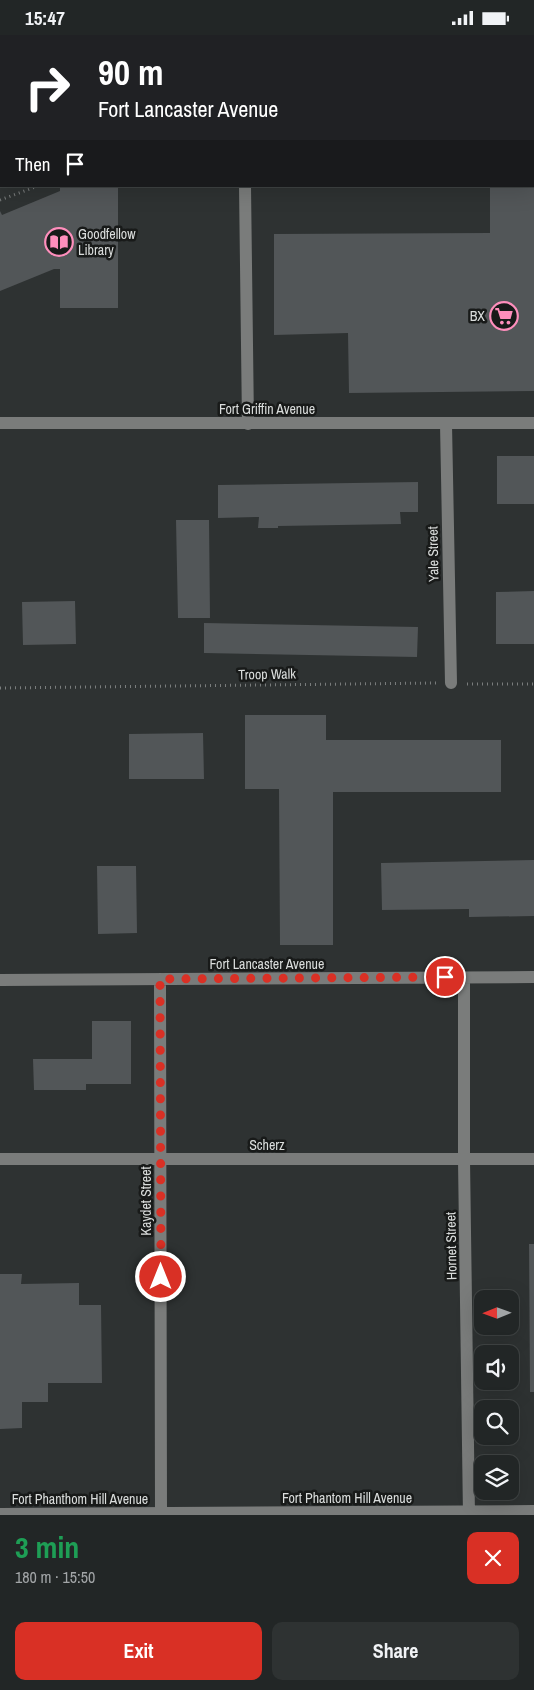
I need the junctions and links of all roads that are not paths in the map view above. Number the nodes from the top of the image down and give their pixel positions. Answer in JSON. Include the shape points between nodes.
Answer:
{"nodes":[{"id":1,"x":245,"y":187,"type":"edge"},
{"id":2,"x":0,"y":423,"type":"edge"},
{"id":3,"x":534,"y":423,"type":"edge"},
{"id":4,"x":248,"y":424,"type":"junction"},
{"id":5,"x":446,"y":424,"type":"junction"},
{"id":6,"x":451,"y":683,"type":"road end"},
{"id":7,"x":464,"y":977,"type":"junction"},
{"id":8,"x":534,"y":977,"type":"edge"},
{"id":9,"x":160,"y":979,"type":"junction"},
{"id":10,"x":0,"y":980,"type":"edge"},
{"id":11,"x":0,"y":1159,"type":"edge"},
{"id":12,"x":161,"y":1159,"type":"junction"},
{"id":13,"x":534,"y":1159,"type":"edge"},
{"id":14,"x":464,"y":1160,"type":"junction"},
{"id":15,"x":534,"y":1511,"type":"edge"},
{"id":16,"x":161,"y":1513,"type":"junction"},
{"id":17,"x":0,"y":1514,"type":"edge"},
{"id":18,"x":469,"y":1514,"type":"edge"}],
"edges":[{"from":1,"to":4,"type":"street"},
{"from":2,"to":4,"type":"street","name":"Fort Griffin Avenue"},
{"from":3,"to":5,"type":"street","name":"Fort Griffin Avenue"},
{"from":4,"to":5,"type":"street","name":"Fort Griffin Avenue"},
{"from":5,"to":6,"type":"street","name":"Yale Street"},
{"from":7,"to":8,"type":"street","name":"Fort Lancaster Avenue"},
{"from":7,"to":9,"type":"street","name":"Fort Lancaster Avenue"},
{"from":7,"to":14,"type":"street","name":"Hornet Street"},
{"from":9,"to":10,"type":"street","name":"Fort Lancaster Avenue"},
{"from":9,"to":12,"type":"street","name":"Kaydet Street"},
{"from":11,"to":12,"type":"street","name":"Scherz"},
{"from":12,"to":14,"type":"street","name":"Scherz"},
{"from":12,"to":16,"type":"street","name":"Kaydet Street"},
{"from":13,"to":14,"type":"street","name":"Scherz"},
{"from":14,"to":18,"type":"street","name":"Hornet Street"},
{"from":15,"to":18,"type":"street","name":"Fort Phantom Hill Avenue"},
{"from":16,"to":17,"type":"street","name":"Fort Phanthom Hill Avenue"},
{"from":16,"to":18,"type":"street","name":"Fort Phantom Hill Avenue"}]}
